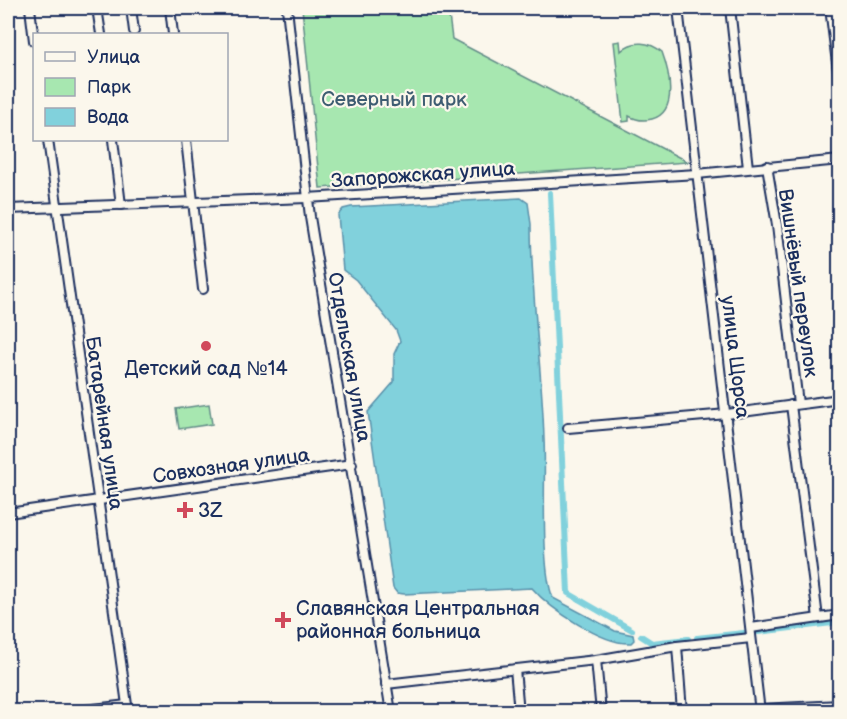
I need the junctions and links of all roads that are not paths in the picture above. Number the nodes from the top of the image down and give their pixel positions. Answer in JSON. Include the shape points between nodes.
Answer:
{"nodes":[{"id":1,"x":30,"y":8,"type":"edge"},
{"id":2,"x":98,"y":8,"type":"edge"},
{"id":3,"x":131,"y":8,"type":"edge"},
{"id":4,"x":170,"y":8,"type":"edge"},
{"id":5,"x":287,"y":8,"type":"edge"},
{"id":6,"x":678,"y":8,"type":"edge"},
{"id":7,"x":730,"y":8,"type":"edge"},
{"id":8,"x":830,"y":8,"type":"edge"},
{"id":9,"x":134,"y":31,"type":"dead end"},
{"id":10,"x":33,"y":33,"type":"edge"},
{"id":11,"x":101,"y":33,"type":"edge"},
{"id":12,"x":173,"y":33,"type":"edge"},
{"id":13,"x":840,"y":87,"type":"edge"},
{"id":14,"x":48,"y":141,"type":"edge"},
{"id":15,"x":113,"y":141,"type":"edge"},
{"id":16,"x":186,"y":141,"type":"edge"},
{"id":17,"x":840,"y":160,"type":"edge"},
{"id":18,"x":767,"y":166,"type":"junction"},
{"id":19,"x":748,"y":168,"type":"junction"},
{"id":20,"x":697,"y":174,"type":"junction"},
{"id":21,"x":307,"y":198,"type":"junction"},
{"id":22,"x":195,"y":202,"type":"junction"},
{"id":23,"x":121,"y":205,"type":"junction"},
{"id":24,"x":57,"y":207,"type":"junction"},
{"id":25,"x":8,"y":209,"type":"edge"},
{"id":26,"x":203,"y":289,"type":"dead end"},
{"id":27,"x":840,"y":399,"type":"edge"},
{"id":28,"x":794,"y":404,"type":"junction"},
{"id":29,"x":727,"y":414,"type":"junction"},
{"id":30,"x":568,"y":428,"type":"dead end"},
{"id":31,"x":352,"y":465,"type":"junction"},
{"id":32,"x":99,"y":499,"type":"junction"},
{"id":33,"x":8,"y":513,"type":"edge"},
{"id":34,"x":840,"y":615,"type":"edge"},
{"id":35,"x":818,"y":618,"type":"junction"},
{"id":36,"x":751,"y":628,"type":"junction"},
{"id":37,"x":751,"y":638,"type":"junction"},
{"id":38,"x":677,"y":646,"type":"junction"},
{"id":39,"x":596,"y":660,"type":"junction"},
{"id":40,"x":515,"y":669,"type":"junction"},
{"id":41,"x":386,"y":684,"type":"junction"},
{"id":42,"x":840,"y":705,"type":"edge"},
{"id":43,"x":127,"y":708,"type":"edge"},
{"id":44,"x":827,"y":709,"type":"edge"},
{"id":45,"x":760,"y":710,"type":"edge"},
{"id":46,"x":68,"y":711,"type":"edge"},
{"id":47,"x":391,"y":711,"type":"edge"},
{"id":48,"x":519,"y":711,"type":"edge"},
{"id":49,"x":602,"y":711,"type":"edge"},
{"id":50,"x":682,"y":711,"type":"edge"}],
"edges":[{"from":1,"to":10,"type":"street"},
{"from":2,"to":11,"type":"street"},
{"from":3,"to":9,"type":"street"},
{"from":4,"to":12,"type":"street"},
{"from":5,"to":21,"type":"street","name":"Отдельская улица"},
{"from":6,"to":20,"type":"street","name":"улица Щорса"},
{"from":7,"to":19,"type":"street"},
{"from":8,"to":13,"type":"street"},
{"from":14,"to":24,"type":"street","name":"Батарейная улица"},
{"from":15,"to":23,"type":"street"},
{"from":16,"to":22,"type":"street"},
{"from":17,"to":18,"type":"street","name":"Запорожская улица"},
{"from":18,"to":19,"type":"street","name":"Запорожская улица"},
{"from":18,"to":28,"type":"street","name":"Вишнёвый переулок","via":[[777,225]]},
{"from":19,"to":20,"type":"street","name":"Запорожская улица"},
{"from":20,"to":21,"type":"street","name":"Запорожская улица"},
{"from":20,"to":29,"type":"street","name":"улица Щорса"},
{"from":21,"to":22,"type":"street","name":"Запорожская улица"},
{"from":21,"to":31,"type":"street","name":"Отдельская улица"},
{"from":22,"to":23,"type":"street","name":"Запорожская улица"},
{"from":22,"to":26,"type":"street"},
{"from":23,"to":24,"type":"street","name":"Запорожская улица"},
{"from":24,"to":25,"type":"street","name":"Запорожская улица"},
{"from":24,"to":32,"type":"street","name":"Батарейная улица"},
{"from":27,"to":28,"type":"street"},
{"from":28,"to":29,"type":"street"},
{"from":28,"to":35,"type":"street","name":"Вишнёвый переулок"},
{"from":29,"to":30,"type":"street"},
{"from":29,"to":36,"type":"street","name":"улица Щорса"},
{"from":31,"to":32,"type":"street","name":"Совхозная улица"},
{"from":31,"to":41,"type":"street","name":"Отдельская улица"},
{"from":32,"to":33,"type":"street","name":"Совхозная улица"},
{"from":32,"to":43,"type":"street","name":"Батарейная улица"},
{"from":34,"to":35,"type":"street"},
{"from":35,"to":36,"type":"street"},
{"from":36,"to":37,"type":"street","name":"улица Щорса"},
{"from":37,"to":38,"type":"street"},
{"from":37,"to":45,"type":"street","name":"улица Щорса"},
{"from":38,"to":39,"type":"street"},
{"from":38,"to":50,"type":"street"},
{"from":39,"to":40,"type":"street"},
{"from":39,"to":49,"type":"street"},
{"from":40,"to":41,"type":"street"},
{"from":40,"to":48,"type":"street"},
{"from":41,"to":47,"type":"street","name":"Отдельская улица"},
{"from":42,"to":44,"type":"street"},
{"from":43,"to":46,"type":"street"},
{"from":44,"to":45,"type":"street"}]}
